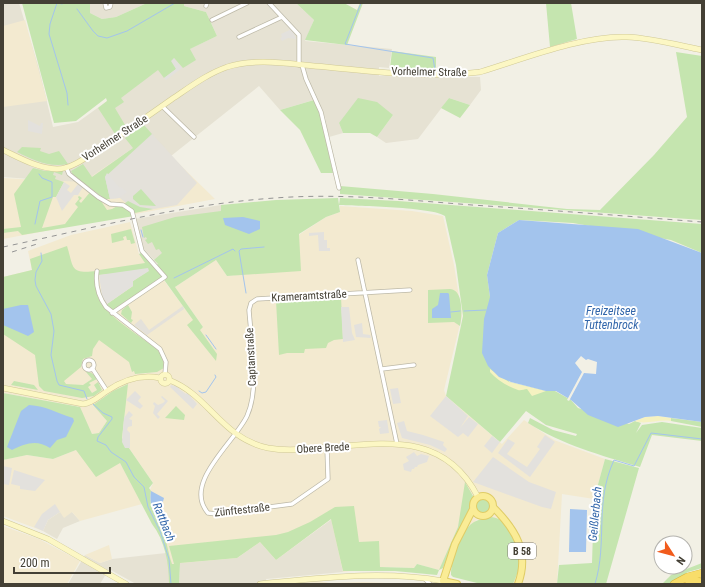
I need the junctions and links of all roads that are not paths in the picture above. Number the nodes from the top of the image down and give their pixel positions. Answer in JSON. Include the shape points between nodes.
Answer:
{"nodes":[{"id":1,"x":105,"y":3,"type":"edge"},
{"id":2,"x":111,"y":3,"type":"edge"},
{"id":3,"x":247,"y":3,"type":"edge"},
{"id":4,"x":269,"y":3,"type":"edge"},
{"id":5,"x":282,"y":17,"type":"junction"},
{"id":6,"x":212,"y":20,"type":"dead end"},
{"id":7,"x":239,"y":37,"type":"dead end"},
{"id":8,"x":702,"y":50,"type":"edge"},
{"id":9,"x":300,"y":65,"type":"junction"},
{"id":10,"x":162,"y":106,"type":"junction"},
{"id":11,"x":194,"y":137,"type":"dead end"},
{"id":12,"x":3,"y":150,"type":"edge"},
{"id":13,"x":66,"y":167,"type":"junction"},
{"id":14,"x":339,"y":188,"type":"dead end"},
{"id":15,"x":358,"y":260,"type":"dead end"},
{"id":16,"x":97,"y":271,"type":"dead end"},
{"id":17,"x":410,"y":290,"type":"dead end"},
{"id":18,"x":365,"y":294,"type":"junction"},
{"id":19,"x":254,"y":301,"type":"joint"},
{"id":20,"x":112,"y":313,"type":"junction"},
{"id":21,"x":414,"y":366,"type":"dead end"},
{"id":22,"x":92,"y":368,"type":"dead end"},
{"id":23,"x":382,"y":369,"type":"junction"},
{"id":24,"x":165,"y":374,"type":"junction"},
{"id":25,"x":160,"y":378,"type":"junction"},
{"id":26,"x":169,"y":380,"type":"junction"},
{"id":27,"x":3,"y":388,"type":"edge"},
{"id":28,"x":107,"y":391,"type":"junction"},
{"id":29,"x":235,"y":434,"type":"junction"},
{"id":30,"x":397,"y":444,"type":"junction"},
{"id":31,"x":327,"y":448,"type":"junction"},
{"id":32,"x":478,"y":497,"type":"junction"},
{"id":33,"x":493,"y":507,"type":"junction"},
{"id":34,"x":473,"y":509,"type":"junction"},
{"id":35,"x":490,"y":514,"type":"junction"},
{"id":36,"x":479,"y":516,"type":"junction"},
{"id":37,"x":507,"y":520,"type":"junction"},
{"id":38,"x":3,"y":521,"type":"edge"},
{"id":39,"x":465,"y":526,"type":"junction"},
{"id":40,"x":702,"y":574,"type":"edge"},
{"id":41,"x":425,"y":578,"type":"junction"},
{"id":42,"x":443,"y":582,"type":"edge"},
{"id":43,"x":702,"y":582,"type":"edge"},
{"id":44,"x":126,"y":584,"type":"edge"},
{"id":45,"x":260,"y":584,"type":"edge"},
{"id":46,"x":430,"y":584,"type":"edge"},
{"id":47,"x":457,"y":584,"type":"edge"},
{"id":48,"x":518,"y":584,"type":"edge"},
{"id":49,"x":674,"y":584,"type":"edge"},
{"id":50,"x":678,"y":584,"type":"edge"}],
"edges":[{"from":1,"to":2,"type":"street","via":[[106,8],[110,7]]},
{"from":3,"to":6,"type":"street"},
{"from":4,"to":5,"type":"street"},
{"from":5,"to":7,"type":"street"},
{"from":5,"to":9,"type":"street","via":[[299,36]]},
{"from":8,"to":9,"type":"street","name":"Vorhelmer Straße","via":[[640,38],[606,38],[584,41],[480,72],[464,74],[390,72]]},
{"from":9,"to":10,"type":"street","name":"Vorhelmer Straße","via":[[256,62],[228,67],[198,81]]},
{"from":9,"to":14,"type":"street","via":[[321,112]]},
{"from":10,"to":11,"type":"street"},
{"from":10,"to":13,"type":"street","name":"Vorhelmer Straße","via":[[82,160]]},
{"from":12,"to":13,"type":"street","name":"Vorhelmer Straße","via":[[38,166],[59,169]]},
{"from":13,"to":20,"type":"street","via":[[69,174],[98,197],[110,204],[124,205],[132,211],[142,251],[165,277]]},
{"from":15,"to":18,"type":"street"},
{"from":16,"to":20,"type":"street","via":[[99,294]]},
{"from":17,"to":18,"type":"street","name":"Krameramtstraße"},
{"from":18,"to":19,"type":"street","name":"Krameramtstraße"},
{"from":18,"to":23,"type":"street"},
{"from":19,"to":29,"type":"street","name":"Captanstraße","via":[[249,310],[254,386],[251,407]]},
{"from":20,"to":24,"type":"street","via":[[160,349],[166,362]]},
{"from":21,"to":23,"type":"street"},
{"from":22,"to":28,"type":"street"},
{"from":23,"to":30,"type":"street"},
{"from":24,"to":25,"type":"street"},
{"from":24,"to":26,"type":"street","via":[[169,376]]},
{"from":25,"to":26,"type":"street","name":"Obere Brede","via":[[164,383]]},
{"from":25,"to":28,"type":"street","via":[[130,379]]},
{"from":26,"to":29,"type":"street","name":"Obere Brede","via":[[192,392]]},
{"from":27,"to":28,"type":"street","via":[[79,404],[91,402]]},
{"from":29,"to":31,"type":"street","name":"Obere Brede","via":[[258,445],[276,449]]},
{"from":29,"to":31,"type":"street","name":"Zünftestraße","via":[[203,481],[203,504],[208,513],[292,504],[328,479]]},
{"from":30,"to":31,"type":"street","name":"Obere Brede"},
{"from":30,"to":32,"type":"street","name":"Obere Brede","via":[[420,447],[446,459],[462,473]]},
{"from":32,"to":33,"type":"main road","via":[[489,498]]},
{"from":32,"to":34,"type":"main road"},
{"from":33,"to":35,"type":"main road"},
{"from":33,"to":37,"type":"main road","number":"B 58"},
{"from":34,"to":36,"type":"main road"},
{"from":34,"to":39,"type":"main road"},
{"from":35,"to":36,"type":"main road"},
{"from":35,"to":37,"type":"main road"},
{"from":36,"to":39,"type":"main road"},
{"from":37,"to":48,"type":"main road","number":"B 58","via":[[520,541],[523,565]]},
{"from":38,"to":44,"type":"street","via":[[48,539]]},
{"from":39,"to":42,"type":"main road","via":[[455,544]]},
{"from":40,"to":49,"type":"highway","via":[[687,577]]},
{"from":41,"to":42,"type":"street"},
{"from":41,"to":45,"type":"street","via":[[358,575]]},
{"from":41,"to":46,"type":"street"},
{"from":42,"to":47,"type":"main road"},
{"from":43,"to":50,"type":"highway","via":[[692,579]]}]}
